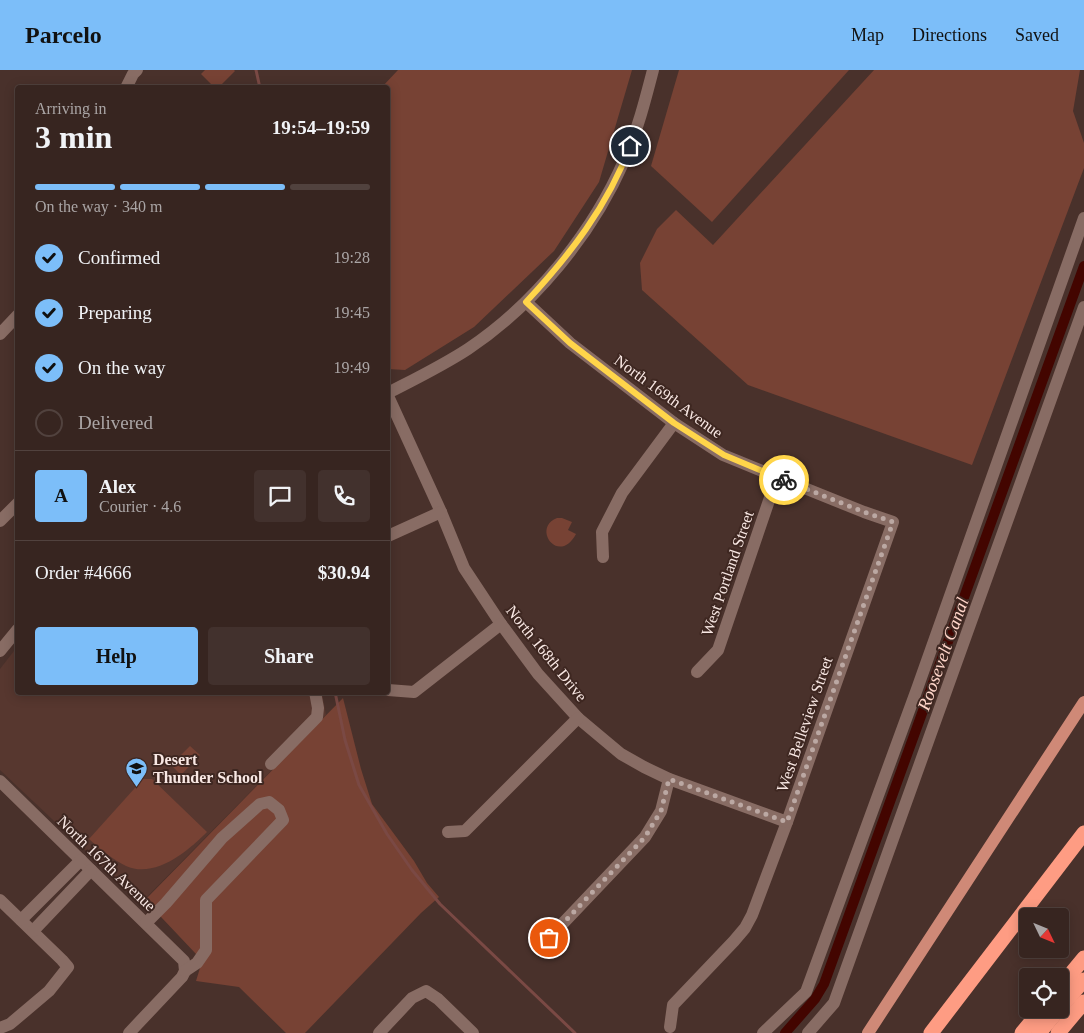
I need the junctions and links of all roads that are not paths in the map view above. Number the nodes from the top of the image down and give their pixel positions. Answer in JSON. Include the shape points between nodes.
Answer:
{"nodes":[{"id":1,"x":137,"y":70,"type":"edge"},
{"id":2,"x":653,"y":70,"type":"edge"},
{"id":3,"x":128,"y":85,"type":"edge"},
{"id":4,"x":1084,"y":218,"type":"edge"},
{"id":5,"x":526,"y":302,"type":"junction"},
{"id":6,"x":1084,"y":307,"type":"edge"},
{"id":7,"x":15,"y":318,"type":"edge"},
{"id":8,"x":0,"y":334,"type":"edge"},
{"id":9,"x":390,"y":394,"type":"edge"},
{"id":10,"x":390,"y":399,"type":"edge"},
{"id":11,"x":674,"y":423,"type":"junction"},
{"id":12,"x":777,"y":478,"type":"junction"},
{"id":13,"x":15,"y":506,"type":"edge"},
{"id":14,"x":442,"y":512,"type":"junction"},
{"id":15,"x":0,"y":521,"type":"edge"},
{"id":16,"x":893,"y":522,"type":"joint"},
{"id":17,"x":390,"y":535,"type":"edge"},
{"id":18,"x":603,"y":557,"type":"dead end"},
{"id":19,"x":501,"y":624,"type":"junction"},
{"id":20,"x":15,"y":633,"type":"edge"},
{"id":21,"x":0,"y":651,"type":"edge"},
{"id":22,"x":697,"y":672,"type":"dead end"},
{"id":23,"x":390,"y":690,"type":"edge"},
{"id":24,"x":316,"y":695,"type":"edge"},
{"id":25,"x":1084,"y":702,"type":"edge"},
{"id":26,"x":578,"y":718,"type":"junction"},
{"id":27,"x":271,"y":764,"type":"dead end"},
{"id":28,"x":669,"y":779,"type":"junction"},
{"id":29,"x":0,"y":781,"type":"edge"},
{"id":30,"x":787,"y":822,"type":"junction"},
{"id":31,"x":448,"y":832,"type":"dead end"},
{"id":32,"x":1084,"y":833,"type":"edge"},
{"id":33,"x":81,"y":860,"type":"junction"},
{"id":34,"x":91,"y":870,"type":"junction"},
{"id":35,"x":0,"y":900,"type":"edge"},
{"id":36,"x":21,"y":920,"type":"junction"},
{"id":37,"x":146,"y":923,"type":"junction"},
{"id":38,"x":32,"y":931,"type":"junction"},
{"id":39,"x":549,"y":938,"type":"dead end"},
{"id":40,"x":1084,"y":958,"type":"edge"},
{"id":41,"x":185,"y":971,"type":"junction"},
{"id":42,"x":1069,"y":976,"type":"edge"},
{"id":43,"x":1084,"y":980,"type":"edge"},
{"id":44,"x":1069,"y":998,"type":"edge"},
{"id":45,"x":1084,"y":1002,"type":"edge"},
{"id":46,"x":1034,"y":1018,"type":"edge"},
{"id":47,"x":1052,"y":1018,"type":"edge"},
{"id":48,"x":670,"y":1027,"type":"dead end"},
{"id":49,"x":0,"y":1028,"type":"edge"},
{"id":50,"x":129,"y":1033,"type":"edge"},
{"id":51,"x":379,"y":1033,"type":"edge"},
{"id":52,"x":473,"y":1033,"type":"edge"},
{"id":53,"x":763,"y":1033,"type":"edge"},
{"id":54,"x":808,"y":1033,"type":"edge"},
{"id":55,"x":868,"y":1033,"type":"edge"},
{"id":56,"x":931,"y":1033,"type":"edge"},
{"id":57,"x":1022,"y":1033,"type":"edge"},
{"id":58,"x":1039,"y":1033,"type":"edge"},
{"id":59,"x":1058,"y":1033,"type":"edge"}],
"edges":[{"from":1,"to":3,"type":"street"},
{"from":2,"to":5,"type":"street","via":[[635,132],[612,186],[577,242]]},
{"from":4,"to":53,"type":"street","via":[[806,992]]},
{"from":5,"to":9,"type":"street","via":[[470,348]]},
{"from":5,"to":11,"type":"street","name":"North 169th Avenue","via":[[570,343]]},
{"from":6,"to":54,"type":"street","via":[[834,1003]]},
{"from":7,"to":8,"type":"street"},
{"from":10,"to":14,"type":"street","name":"North 168th Drive"},
{"from":11,"to":12,"type":"street","name":"North 169th Avenue","via":[[724,455]]},
{"from":11,"to":18,"type":"street","via":[[614,508],[602,532]]},
{"from":12,"to":16,"type":"street","name":"North 169th Avenue"},
{"from":12,"to":22,"type":"street","name":"West Portland Street","via":[[718,650]]},
{"from":13,"to":15,"type":"street"},
{"from":14,"to":17,"type":"street"},
{"from":14,"to":19,"type":"street","name":"North 168th Drive","via":[[464,568]]},
{"from":16,"to":30,"type":"street","name":"West Belleview Street"},
{"from":19,"to":23,"type":"street","via":[[414,692]]},
{"from":19,"to":26,"type":"street","name":"North 168th Drive","via":[[538,674]]},
{"from":20,"to":21,"type":"street"},
{"from":24,"to":27,"type":"street","via":[[317,717]]},
{"from":25,"to":55,"type":"main road"},
{"from":26,"to":28,"type":"street","name":"North 168th Drive","via":[[621,754]]},
{"from":26,"to":31,"type":"street","via":[[465,831]]},
{"from":28,"to":30,"type":"street","name":"North 168th Drive"},
{"from":28,"to":39,"type":"street","via":[[661,811],[645,837]]},
{"from":29,"to":33,"type":"street","name":"North 167th Avenue"},
{"from":30,"to":48,"type":"street","name":"West Belleview Street","via":[[745,928],[673,1005]]},
{"from":32,"to":56,"type":"highway"},
{"from":33,"to":34,"type":"street","name":"North 167th Avenue"},
{"from":33,"to":36,"type":"street"},
{"from":34,"to":37,"type":"street","name":"North 167th Avenue"},
{"from":34,"to":38,"type":"street"},
{"from":35,"to":36,"type":"street"},
{"from":36,"to":38,"type":"street"},
{"from":37,"to":41,"type":"street","name":"North 167th Avenue","via":[[184,961]]},
{"from":37,"to":41,"type":"street","via":[[222,838],[260,804],[270,802],[279,810],[283,820],[206,900],[206,950],[197,964]]},
{"from":38,"to":49,"type":"street","via":[[68,967],[49,991],[10,1024]]},
{"from":40,"to":42,"type":"highway"},
{"from":41,"to":50,"type":"street"},
{"from":43,"to":44,"type":"highway"},
{"from":45,"to":59,"type":"highway"},
{"from":46,"to":57,"type":"highway"},
{"from":47,"to":58,"type":"highway"},
{"from":51,"to":52,"type":"street","via":[[412,998],[426,991]]}]}
